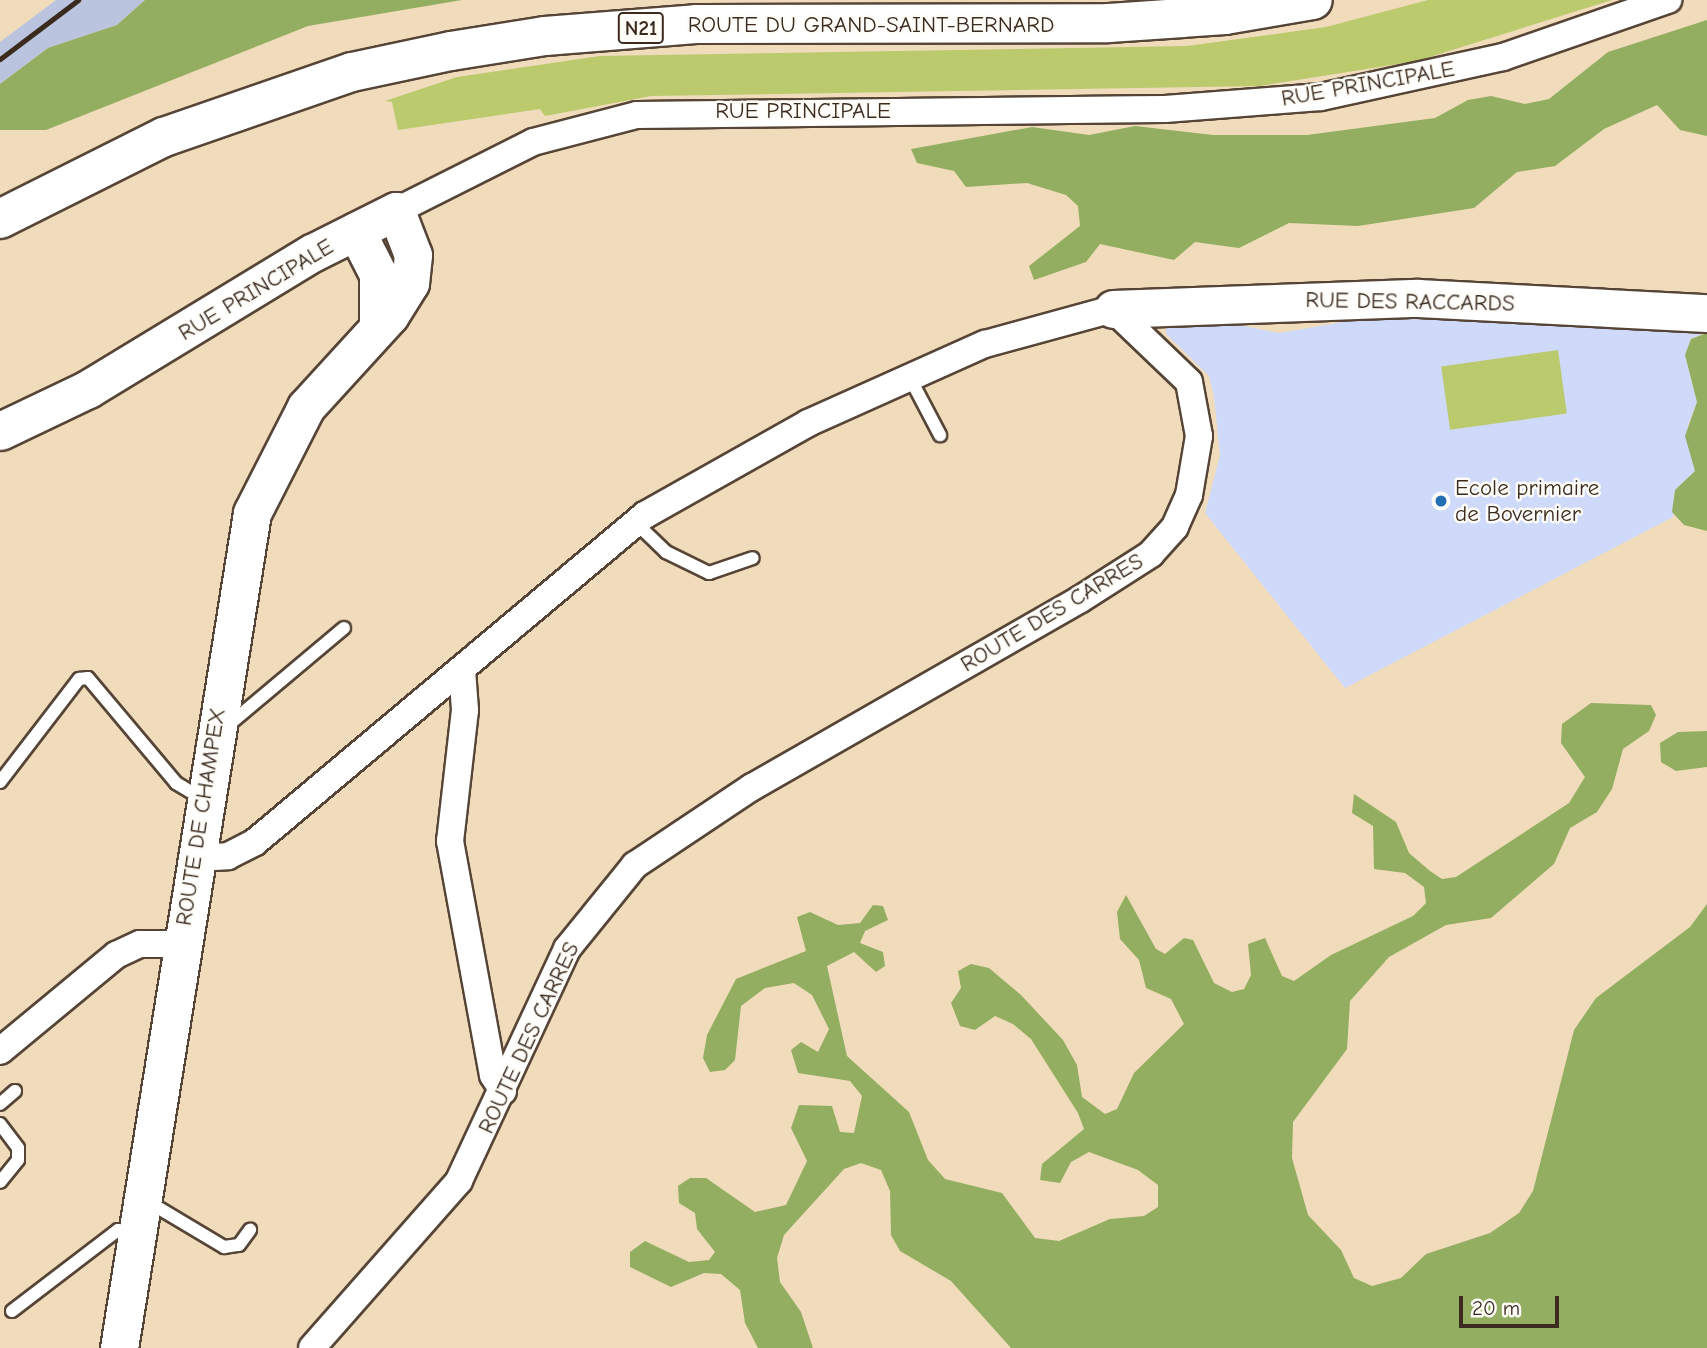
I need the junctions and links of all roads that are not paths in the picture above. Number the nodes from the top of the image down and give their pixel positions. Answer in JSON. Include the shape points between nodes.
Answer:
{"nodes":[{"id":1,"x":1313,"y":0,"type":"edge"},
{"id":2,"x":1668,"y":0,"type":"edge"},
{"id":3,"x":397,"y":211,"type":"junction"},
{"id":4,"x":0,"y":219,"type":"edge"},
{"id":5,"x":356,"y":231,"type":"junction"},
{"id":6,"x":1113,"y":309,"type":"junction"},
{"id":7,"x":1707,"y":313,"type":"edge"},
{"id":8,"x":378,"y":326,"type":"junction"},
{"id":9,"x":909,"y":375,"type":"junction"},
{"id":10,"x":0,"y":431,"type":"edge"},
{"id":11,"x":940,"y":435,"type":"dead end"},
{"id":12,"x":636,"y":523,"type":"junction"},
{"id":13,"x":753,"y":558,"type":"dead end"},
{"id":14,"x":344,"y":628,"type":"dead end"},
{"id":15,"x":462,"y":670,"type":"junction"},
{"id":16,"x":216,"y":726,"type":"junction"},
{"id":17,"x":0,"y":782,"type":"edge"},
{"id":18,"x":205,"y":800,"type":"junction"},
{"id":19,"x":195,"y":858,"type":"junction"},
{"id":20,"x":181,"y":944,"type":"junction"},
{"id":21,"x":0,"y":1051,"type":"edge"},
{"id":22,"x":15,"y":1091,"type":"dead end"},
{"id":23,"x":503,"y":1091,"type":"junction"},
{"id":24,"x":0,"y":1104,"type":"edge"},
{"id":25,"x":0,"y":1124,"type":"edge"},
{"id":26,"x":0,"y":1182,"type":"edge"},
{"id":27,"x":142,"y":1216,"type":"junction"},
{"id":28,"x":250,"y":1230,"type":"dead end"},
{"id":29,"x":12,"y":1311,"type":"dead end"},
{"id":30,"x":119,"y":1348,"type":"edge"},
{"id":31,"x":312,"y":1348,"type":"edge"}],
"edges":[{"from":1,"to":4,"type":"main road","name":"ROUTE DU GRAND-SAINT-BERNARD","number":"N21","via":[[1225,15],[1109,23],[696,24],[545,36],[451,51],[352,72],[164,137]]},
{"from":2,"to":3,"type":"street","name":"RUE PRINCIPALE","via":[[1503,57],[1321,97],[1191,108],[637,115],[533,142]]},
{"from":3,"to":5,"type":"street","name":"RUE PRINCIPALE"},
{"from":3,"to":8,"type":"street","name":"ROUTE DE CHAMPEX","via":[[413,272]]},
{"from":5,"to":8,"type":"street","via":[[378,274]]},
{"from":5,"to":10,"type":"street","name":"RUE PRINCIPALE","via":[[110,376]]},
{"from":6,"to":7,"type":"street","name":"RUE DES RACCARDS","via":[[1418,298]]},
{"from":6,"to":9,"type":"street","via":[[1030,330]]},
{"from":6,"to":23,"type":"street","name":"ROUTE DES CARRES","via":[[1181,373],[1196,398],[1196,465],[1175,527],[1151,554],[1079,600],[752,787],[635,864],[567,949]]},
{"from":8,"to":16,"type":"street","name":"ROUTE DE CHAMPEX","via":[[306,407],[261,488],[238,576]]},
{"from":9,"to":11,"type":"lane"},
{"from":9,"to":12,"type":"street","via":[[808,423]]},
{"from":12,"to":13,"type":"lane","via":[[666,552],[709,573]]},
{"from":12,"to":15,"type":"street"},
{"from":14,"to":16,"type":"lane","via":[[228,727]]},
{"from":15,"to":19,"type":"street","via":[[255,842],[228,856]]},
{"from":15,"to":23,"type":"street","via":[[465,710],[450,841],[493,1075]]},
{"from":16,"to":18,"type":"street","name":"ROUTE DE CHAMPEX"},
{"from":17,"to":18,"type":"lane","via":[[79,679],[88,678],[176,783]]},
{"from":18,"to":19,"type":"street","name":"ROUTE DE CHAMPEX"},
{"from":19,"to":20,"type":"street","name":"ROUTE DE CHAMPEX"},
{"from":20,"to":21,"type":"street","via":[[140,944],[116,955]]},
{"from":20,"to":27,"type":"street","name":"ROUTE DE CHAMPEX"},
{"from":22,"to":24,"type":"lane"},
{"from":23,"to":31,"type":"street","name":"ROUTE DES CARRES","via":[[459,1181]]},
{"from":25,"to":26,"type":"lane","via":[[18,1148],[18,1160]]},
{"from":27,"to":28,"type":"lane","via":[[224,1247],[239,1245]]},
{"from":27,"to":29,"type":"lane"},
{"from":27,"to":30,"type":"street","name":"ROUTE DE CHAMPEX"}]}
